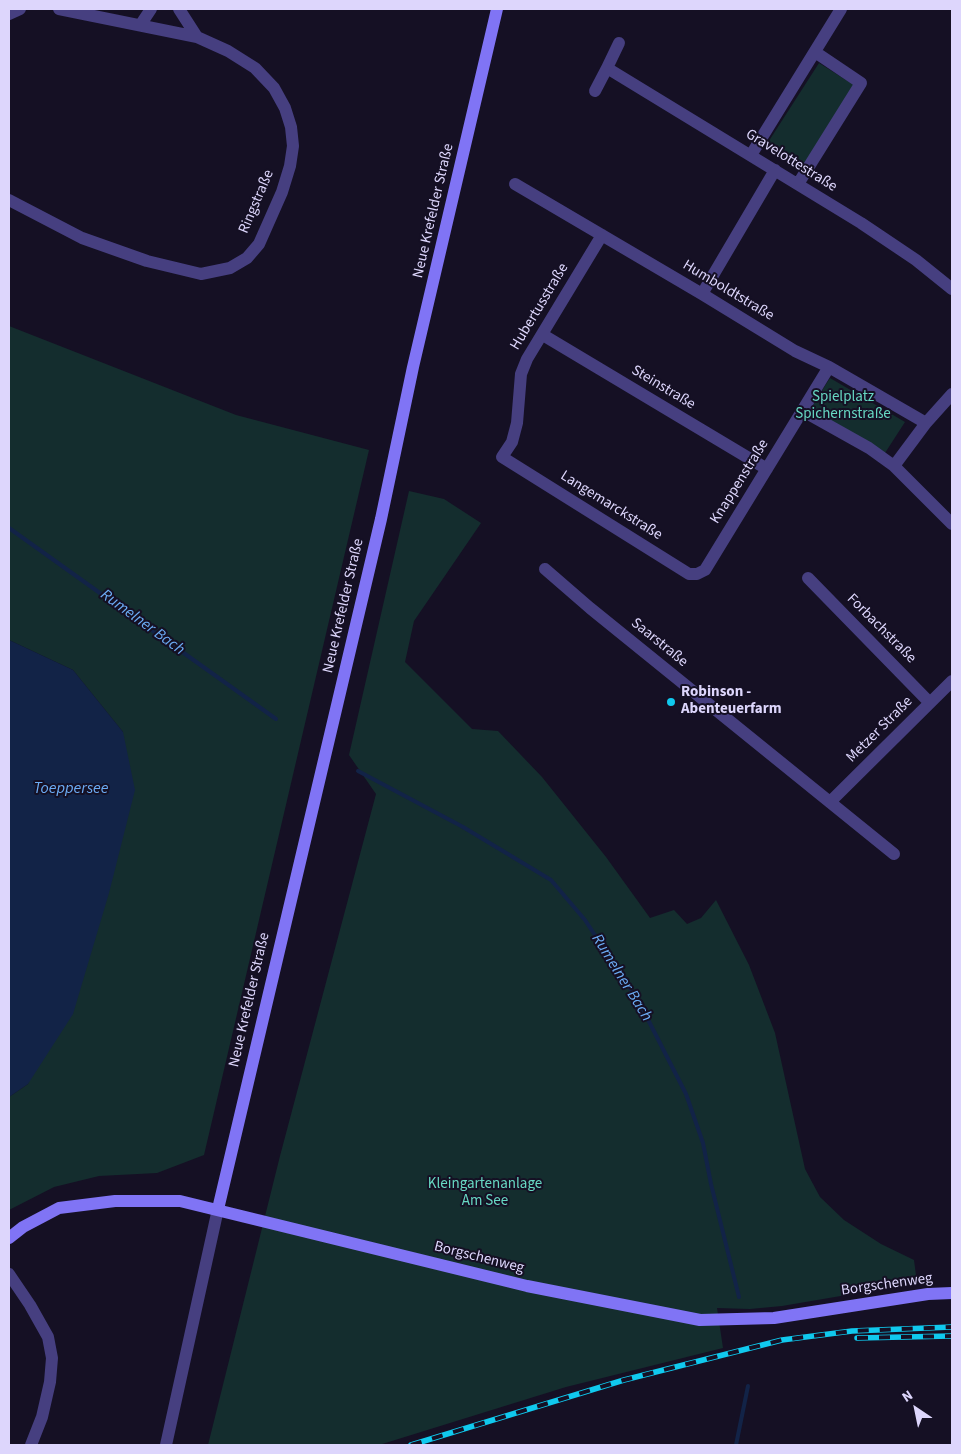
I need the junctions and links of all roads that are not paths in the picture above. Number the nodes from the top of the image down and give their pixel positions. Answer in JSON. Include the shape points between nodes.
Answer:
{"nodes":[{"id":1,"x":20,"y":9,"type":"edge"},
{"id":2,"x":59,"y":9,"type":"edge"},
{"id":3,"x":151,"y":9,"type":"edge"},
{"id":4,"x":179,"y":9,"type":"edge"},
{"id":5,"x":497,"y":9,"type":"edge"},
{"id":6,"x":841,"y":9,"type":"edge"},
{"id":7,"x":9,"y":14,"type":"edge"},
{"id":8,"x":141,"y":24,"type":"junction"},
{"id":9,"x":197,"y":37,"type":"junction"},
{"id":10,"x":619,"y":43,"type":"dead end"},
{"id":11,"x":815,"y":52,"type":"junction"},
{"id":12,"x":607,"y":68,"type":"junction"},
{"id":13,"x":595,"y":91,"type":"dead end"},
{"id":14,"x":751,"y":155,"type":"junction"},
{"id":15,"x":775,"y":170,"type":"junction"},
{"id":16,"x":515,"y":184,"type":"dead end"},
{"id":17,"x":798,"y":184,"type":"junction"},
{"id":18,"x":9,"y":200,"type":"edge"},
{"id":19,"x":602,"y":235,"type":"junction"},
{"id":20,"x":952,"y":289,"type":"edge"},
{"id":21,"x":702,"y":294,"type":"junction"},
{"id":22,"x":542,"y":335,"type":"junction"},
{"id":23,"x":829,"y":367,"type":"junction"},
{"id":24,"x":952,"y":394,"type":"edge"},
{"id":25,"x":803,"y":411,"type":"junction"},
{"id":26,"x":926,"y":424,"type":"junction"},
{"id":27,"x":502,"y":457,"type":"joint"},
{"id":28,"x":894,"y":466,"type":"junction"},
{"id":29,"x":767,"y":469,"type":"junction"},
{"id":30,"x":952,"y":524,"type":"edge"},
{"id":31,"x":545,"y":569,"type":"dead end"},
{"id":32,"x":705,"y":570,"type":"joint"},
{"id":33,"x":808,"y":578,"type":"dead end"},
{"id":34,"x":952,"y":681,"type":"edge"},
{"id":35,"x":930,"y":703,"type":"junction"},
{"id":36,"x":830,"y":802,"type":"junction"},
{"id":37,"x":894,"y":854,"type":"dead end"},
{"id":38,"x":218,"y":1209,"type":"junction"},
{"id":39,"x":9,"y":1238,"type":"edge"},
{"id":40,"x":9,"y":1274,"type":"edge"},
{"id":41,"x":952,"y":1293,"type":"edge"},
{"id":42,"x":32,"y":1445,"type":"edge"},
{"id":43,"x":166,"y":1445,"type":"edge"}],
"edges":[{"from":1,"to":7,"type":"street"},
{"from":2,"to":8,"type":"street","name":"Ringstraße"},
{"from":3,"to":8,"type":"street"},
{"from":4,"to":9,"type":"street"},
{"from":5,"to":38,"type":"main road","name":"Neue Krefelder Straße","via":[[413,367],[381,519]]},
{"from":6,"to":11,"type":"street"},
{"from":8,"to":9,"type":"street","name":"Ringstraße"},
{"from":9,"to":18,"type":"street","name":"Ringstraße","via":[[255,68],[274,88],[291,127],[293,146],[282,192],[258,244],[246,258],[230,268],[201,274],[156,263],[82,238]]},
{"from":10,"to":12,"type":"street"},
{"from":11,"to":14,"type":"street"},
{"from":11,"to":17,"type":"street","via":[[861,83]]},
{"from":12,"to":13,"type":"street"},
{"from":12,"to":14,"type":"street","name":"Gravelottestraße"},
{"from":14,"to":15,"type":"street","name":"Gravelottestraße"},
{"from":15,"to":17,"type":"street","name":"Gravelottestraße"},
{"from":15,"to":21,"type":"street"},
{"from":16,"to":19,"type":"street","name":"Humboldtstraße"},
{"from":17,"to":20,"type":"street","name":"Gravelottestraße","via":[[916,260]]},
{"from":19,"to":21,"type":"street","name":"Humboldtstraße"},
{"from":19,"to":22,"type":"street","name":"Hubertusstraße"},
{"from":21,"to":23,"type":"street","name":"Humboldtstraße","via":[[795,351]]},
{"from":22,"to":27,"type":"street","name":"Hubertusstraße","via":[[521,374],[518,423],[512,442]]},
{"from":22,"to":29,"type":"street","name":"Steinstraße"},
{"from":23,"to":25,"type":"street","name":"Knappenstraße"},
{"from":23,"to":26,"type":"street","name":"Humboldtstraße"},
{"from":24,"to":26,"type":"street"},
{"from":25,"to":28,"type":"street"},
{"from":25,"to":29,"type":"street","name":"Knappenstraße"},
{"from":26,"to":28,"type":"street"},
{"from":27,"to":32,"type":"street","name":"Langemarckstraße","via":[[689,574]]},
{"from":28,"to":30,"type":"street"},
{"from":29,"to":32,"type":"street","name":"Knappenstraße"},
{"from":31,"to":36,"type":"street","name":"Saarstraße"},
{"from":33,"to":35,"type":"street","name":"Forbachstraße"},
{"from":34,"to":35,"type":"street","name":"Metzer Straße"},
{"from":35,"to":36,"type":"street","name":"Metzer Straße"},
{"from":36,"to":37,"type":"street","name":"Saarstraße"},
{"from":38,"to":39,"type":"main road","name":"Borgschenweg","via":[[180,1201],[149,1200],[59,1208]]},
{"from":38,"to":41,"type":"main road","name":"Borgschenweg","via":[[527,1286],[700,1320],[774,1318]]},
{"from":38,"to":43,"type":"street"},
{"from":40,"to":42,"type":"street","via":[[48,1337],[52,1358],[42,1417]]}]}
